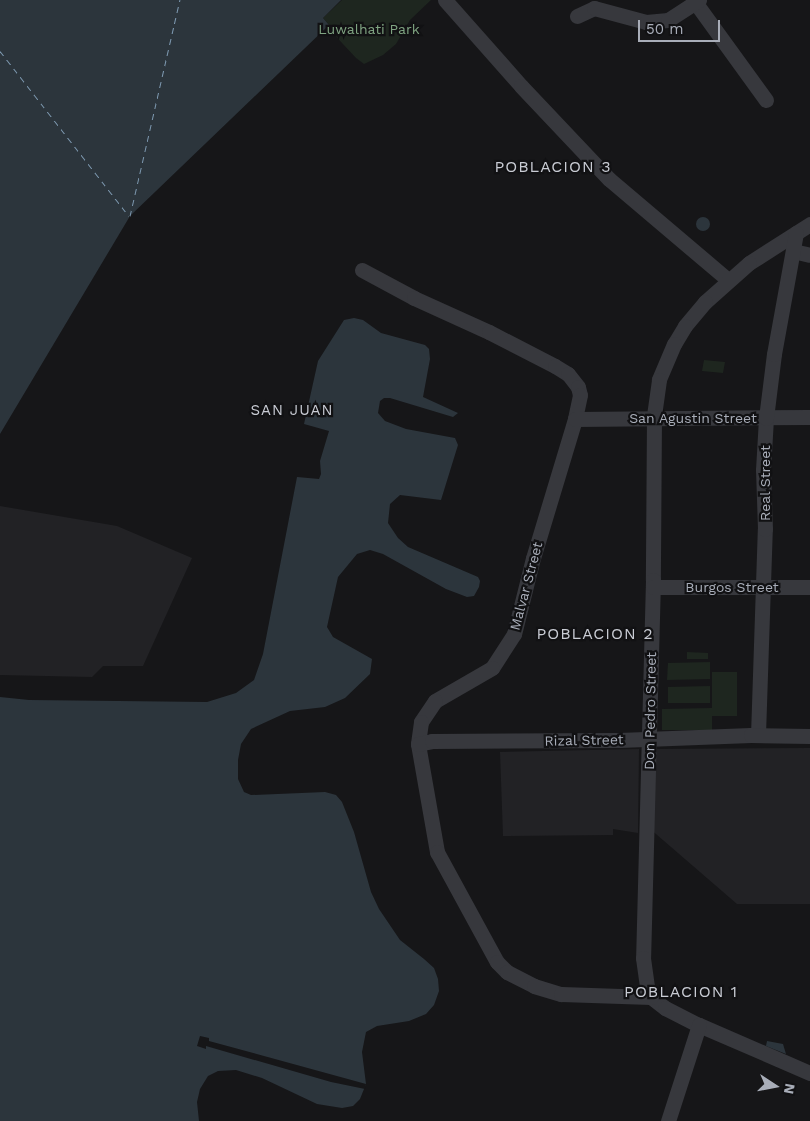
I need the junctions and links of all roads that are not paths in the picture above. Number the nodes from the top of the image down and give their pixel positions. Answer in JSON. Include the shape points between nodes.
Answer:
{"nodes":[{"id":1,"x":445,"y":0,"type":"edge"},
{"id":2,"x":697,"y":1,"type":"edge"},
{"id":3,"x":578,"y":16,"type":"dead end"},
{"id":4,"x":766,"y":100,"type":"dead end"},
{"id":5,"x":810,"y":224,"type":"edge"},
{"id":6,"x":796,"y":233,"type":"junction"},
{"id":7,"x":793,"y":251,"type":"junction"},
{"id":8,"x":810,"y":255,"type":"edge"},
{"id":9,"x":362,"y":270,"type":"dead end"},
{"id":10,"x":728,"y":280,"type":"junction"},
{"id":11,"x":654,"y":417,"type":"junction"},
{"id":12,"x":810,"y":417,"type":"edge"},
{"id":13,"x":766,"y":418,"type":"junction"},
{"id":14,"x":575,"y":419,"type":"junction"},
{"id":15,"x":764,"y":587,"type":"junction"},
{"id":16,"x":810,"y":587,"type":"edge"},
{"id":17,"x":653,"y":588,"type":"junction"},
{"id":18,"x":758,"y":735,"type":"junction"},
{"id":19,"x":810,"y":736,"type":"edge"},
{"id":20,"x":649,"y":738,"type":"junction"},
{"id":21,"x":418,"y":744,"type":"junction"},
{"id":22,"x":651,"y":997,"type":"junction"},
{"id":23,"x":698,"y":1025,"type":"junction"},
{"id":24,"x":810,"y":1073,"type":"edge"},
{"id":25,"x":668,"y":1121,"type":"edge"}],
"edges":[{"from":1,"to":10,"type":"street","via":[[609,179]]},
{"from":2,"to":3,"type":"street","via":[[668,20],[646,22],[594,8]]},
{"from":2,"to":4,"type":"street"},
{"from":5,"to":6,"type":"street","name":"Don Pedro Street"},
{"from":6,"to":7,"type":"street","name":"Real Street"},
{"from":6,"to":10,"type":"street","name":"Don Pedro Street"},
{"from":7,"to":8,"type":"street"},
{"from":7,"to":13,"type":"street","name":"Real Street"},
{"from":9,"to":14,"type":"street","name":"Malvar Street","via":[[568,374],[580,392]]},
{"from":10,"to":11,"type":"street","name":"Don Pedro Street","via":[[685,326],[674,344],[659,380]]},
{"from":11,"to":13,"type":"street","name":"San Agustin Street"},
{"from":11,"to":14,"type":"street","name":"San Agustin Street"},
{"from":11,"to":17,"type":"street","name":"Don Pedro Street"},
{"from":12,"to":13,"type":"street","name":"San Agustin Street"},
{"from":13,"to":15,"type":"street","name":"Real Street"},
{"from":14,"to":21,"type":"street","name":"Malvar Street","via":[[514,634],[492,668],[435,701],[421,722]]},
{"from":15,"to":16,"type":"street","name":"Burgos Street"},
{"from":15,"to":17,"type":"street","name":"Burgos Street"},
{"from":15,"to":18,"type":"street","name":"Real Street"},
{"from":17,"to":20,"type":"street","name":"Don Pedro Street"},
{"from":18,"to":19,"type":"street","name":"Rizal Street"},
{"from":18,"to":20,"type":"street","name":"Rizal Street"},
{"from":20,"to":21,"type":"street","name":"Rizal Street","via":[[432,741]]},
{"from":20,"to":22,"type":"street","name":"Don Pedro Street","via":[[643,973]]},
{"from":21,"to":22,"type":"street","via":[[437,852],[497,962],[507,972],[534,986],[561,994]]},
{"from":22,"to":23,"type":"street"},
{"from":23,"to":24,"type":"street"},
{"from":23,"to":25,"type":"street"}]}
